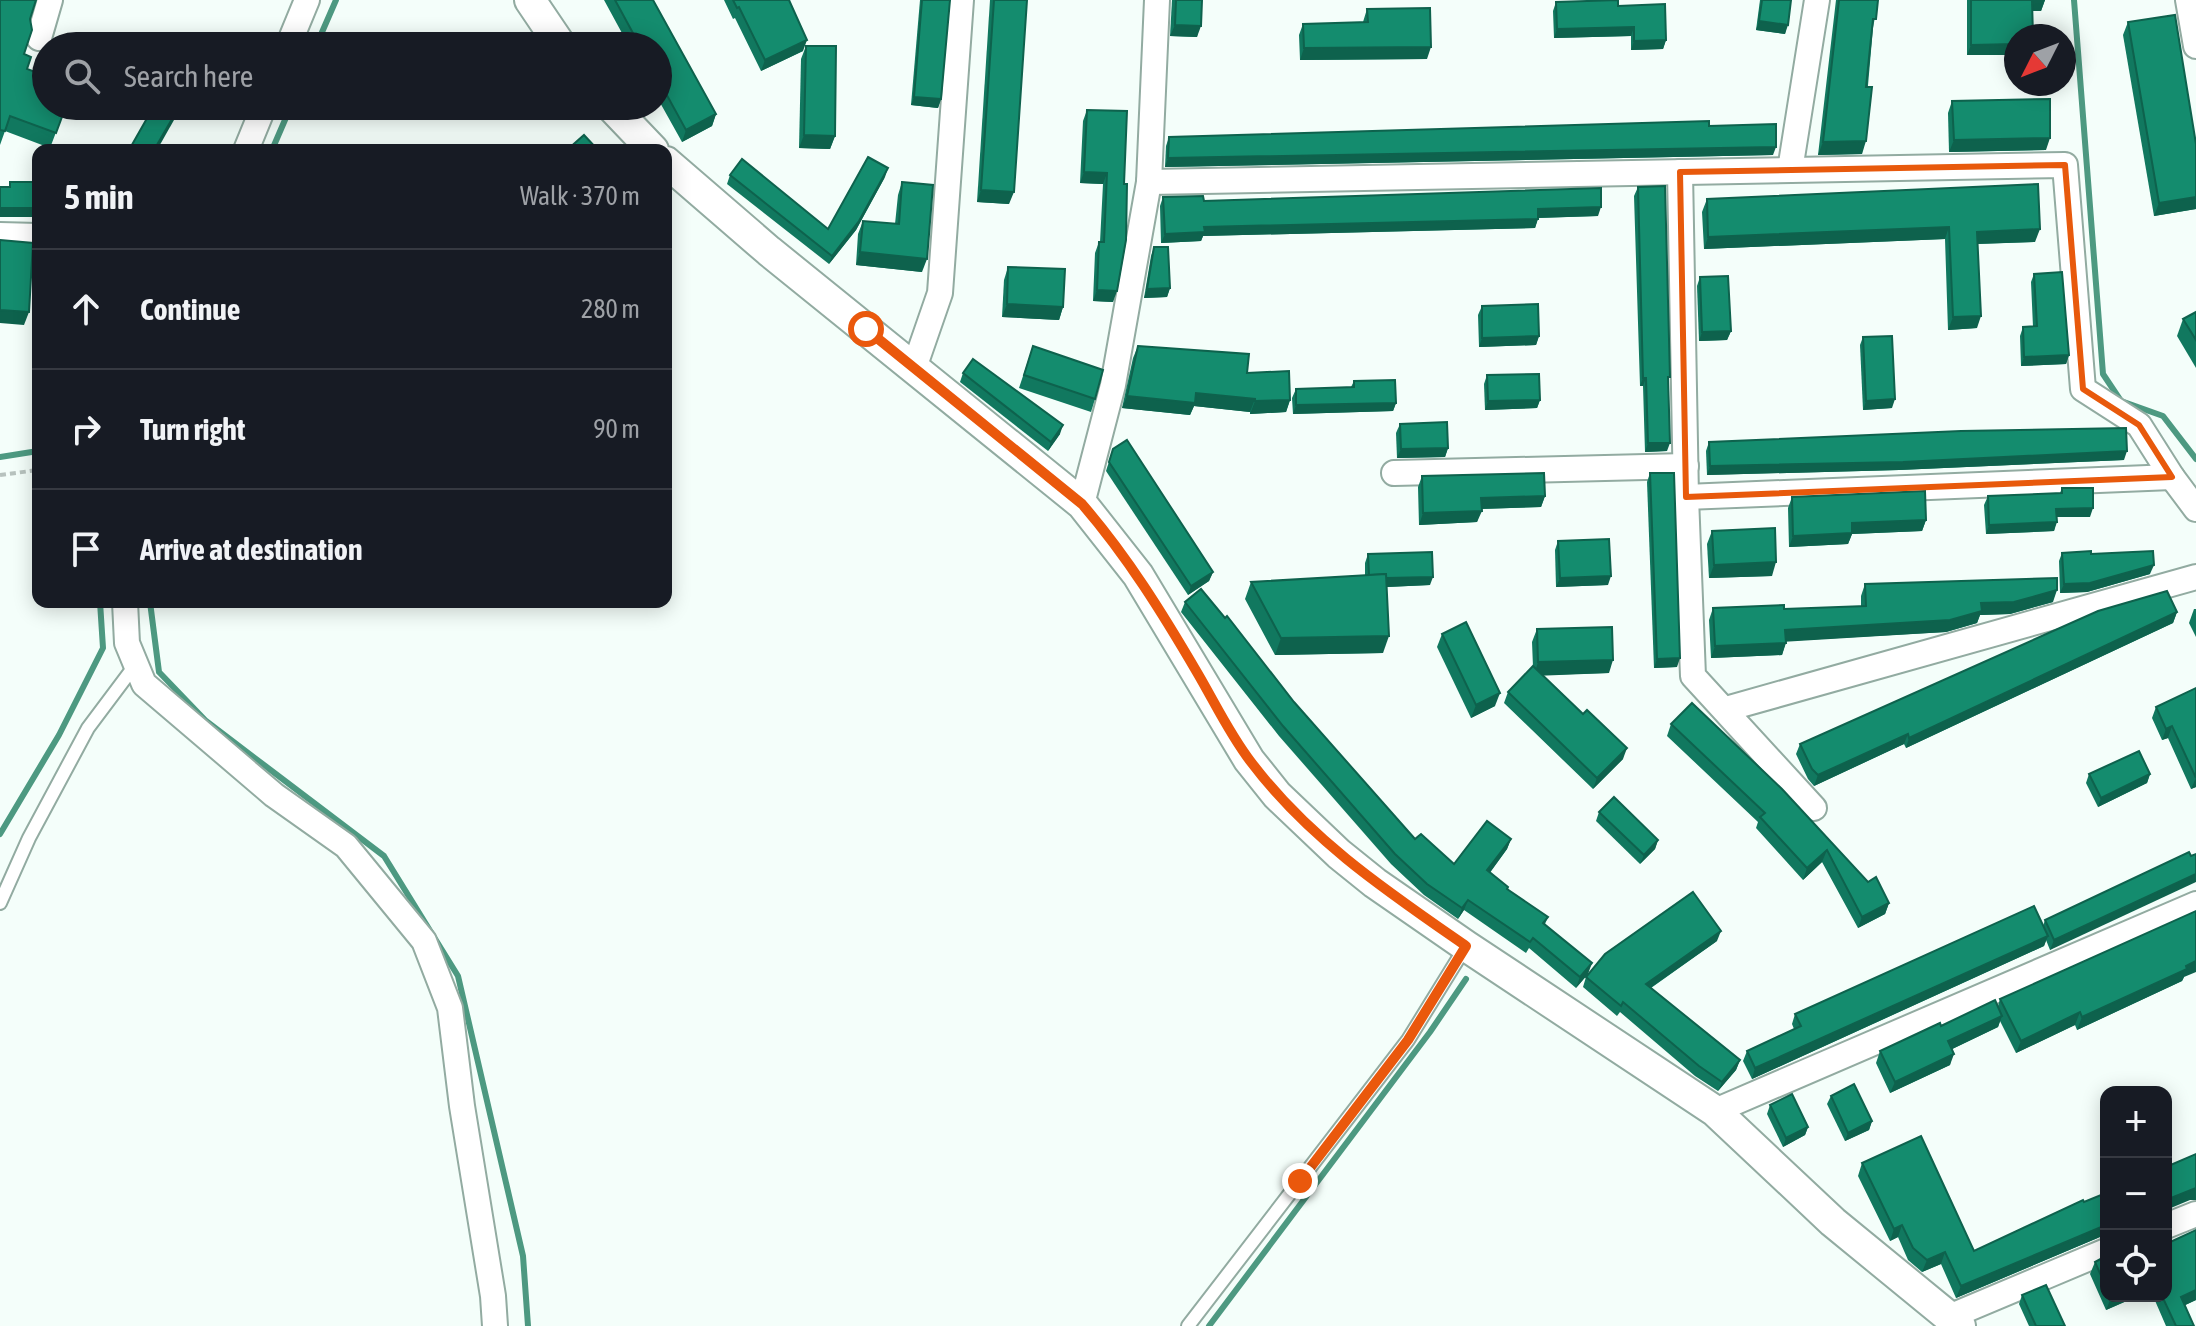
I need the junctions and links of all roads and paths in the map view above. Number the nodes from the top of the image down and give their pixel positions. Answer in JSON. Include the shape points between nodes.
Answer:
{"nodes":[{"id":1,"x":50,"y":0,"type":"edge"},
{"id":2,"x":307,"y":0,"type":"edge"},
{"id":3,"x":530,"y":0,"type":"edge"},
{"id":4,"x":961,"y":0,"type":"edge"},
{"id":5,"x":1157,"y":0,"type":"edge"},
{"id":6,"x":1817,"y":0,"type":"edge"},
{"id":7,"x":2188,"y":0,"type":"edge"},
{"id":8,"x":41,"y":32,"type":"edge"},
{"id":9,"x":294,"y":32,"type":"edge"},
{"id":10,"x":552,"y":32,"type":"edge"},
{"id":11,"x":2196,"y":46,"type":"edge"},
{"id":12,"x":258,"y":120,"type":"edge"},
{"id":13,"x":624,"y":120,"type":"edge"},
{"id":14,"x":248,"y":144,"type":"edge"},
{"id":15,"x":647,"y":144,"type":"edge"},
{"id":16,"x":672,"y":168,"type":"edge"},
{"id":17,"x":1790,"y":170,"type":"junction"},
{"id":18,"x":1680,"y":172,"type":"junction"},
{"id":19,"x":1149,"y":182,"type":"junction"},
{"id":20,"x":0,"y":235,"type":"edge"},
{"id":21,"x":32,"y":236,"type":"edge"},
{"id":22,"x":914,"y":368,"type":"junction"},
{"id":23,"x":1686,"y":466,"type":"junction"},
{"id":24,"x":32,"y":471,"type":"edge"},
{"id":25,"x":1394,"y":473,"type":"dead end"},
{"id":26,"x":0,"y":475,"type":"edge"},
{"id":27,"x":2172,"y":477,"type":"junction"},
{"id":28,"x":1686,"y":497,"type":"junction"},
{"id":29,"x":1082,"y":504,"type":"junction"},
{"id":30,"x":2196,"y":509,"type":"edge"},
{"id":31,"x":2196,"y":577,"type":"edge"},
{"id":32,"x":125,"y":608,"type":"edge"},
{"id":33,"x":136,"y":664,"type":"junction"},
{"id":34,"x":1726,"y":709,"type":"junction"},
{"id":35,"x":1814,"y":808,"type":"dead end"},
{"id":36,"x":0,"y":903,"type":"edge"},
{"id":37,"x":2196,"y":904,"type":"edge"},
{"id":38,"x":1466,"y":946,"type":"junction"},
{"id":39,"x":1715,"y":1111,"type":"junction"},
{"id":40,"x":2196,"y":1214,"type":"edge"},
{"id":41,"x":2172,"y":1224,"type":"edge"},
{"id":42,"x":2100,"y":1254,"type":"edge"},
{"id":43,"x":1954,"y":1322,"type":"edge"},
{"id":44,"x":495,"y":1326,"type":"edge"},
{"id":45,"x":1188,"y":1326,"type":"edge"}],
"edges":[{"from":1,"to":8,"type":"street"},
{"from":2,"to":9,"type":"street"},
{"from":3,"to":10,"type":"street"},
{"from":4,"to":22,"type":"street","via":[[940,293]]},
{"from":5,"to":19,"type":"street"},
{"from":6,"to":17,"type":"street"},
{"from":7,"to":11,"type":"street"},
{"from":12,"to":14,"type":"street"},
{"from":13,"to":15,"type":"street"},
{"from":16,"to":22,"type":"street"},
{"from":17,"to":18,"type":"street"},
{"from":17,"to":27,"type":"street","via":[[2065,165],[2083,389],[2139,425]]},
{"from":18,"to":19,"type":"street"},
{"from":18,"to":23,"type":"street"},
{"from":19,"to":29,"type":"street","via":[[1113,385]]},
{"from":20,"to":21,"type":"street"},
{"from":22,"to":29,"type":"street"},
{"from":23,"to":25,"type":"street"},
{"from":23,"to":28,"type":"street"},
{"from":24,"to":26,"type":"path"},
{"from":27,"to":28,"type":"street"},
{"from":27,"to":30,"type":"street"},
{"from":28,"to":34,"type":"street","via":[[1693,676]]},
{"from":29,"to":38,"type":"street","via":[[1138,575],[1249,760],[1277,795],[1375,883]]},
{"from":31,"to":34,"type":"street"},
{"from":32,"to":33,"type":"street","via":[[127,643]]},
{"from":33,"to":36,"type":"lane","via":[[88,728]]},
{"from":33,"to":44,"type":"street","via":[[144,684],[274,795],[346,846],[424,941],[450,1008]]},
{"from":34,"to":35,"type":"street"},
{"from":37,"to":39,"type":"street"},
{"from":38,"to":39,"type":"street"},
{"from":38,"to":45,"type":"lane","via":[[1408,1040]]},
{"from":39,"to":43,"type":"street","via":[[1833,1222]]},
{"from":40,"to":41,"type":"street"},
{"from":42,"to":43,"type":"street"}]}
